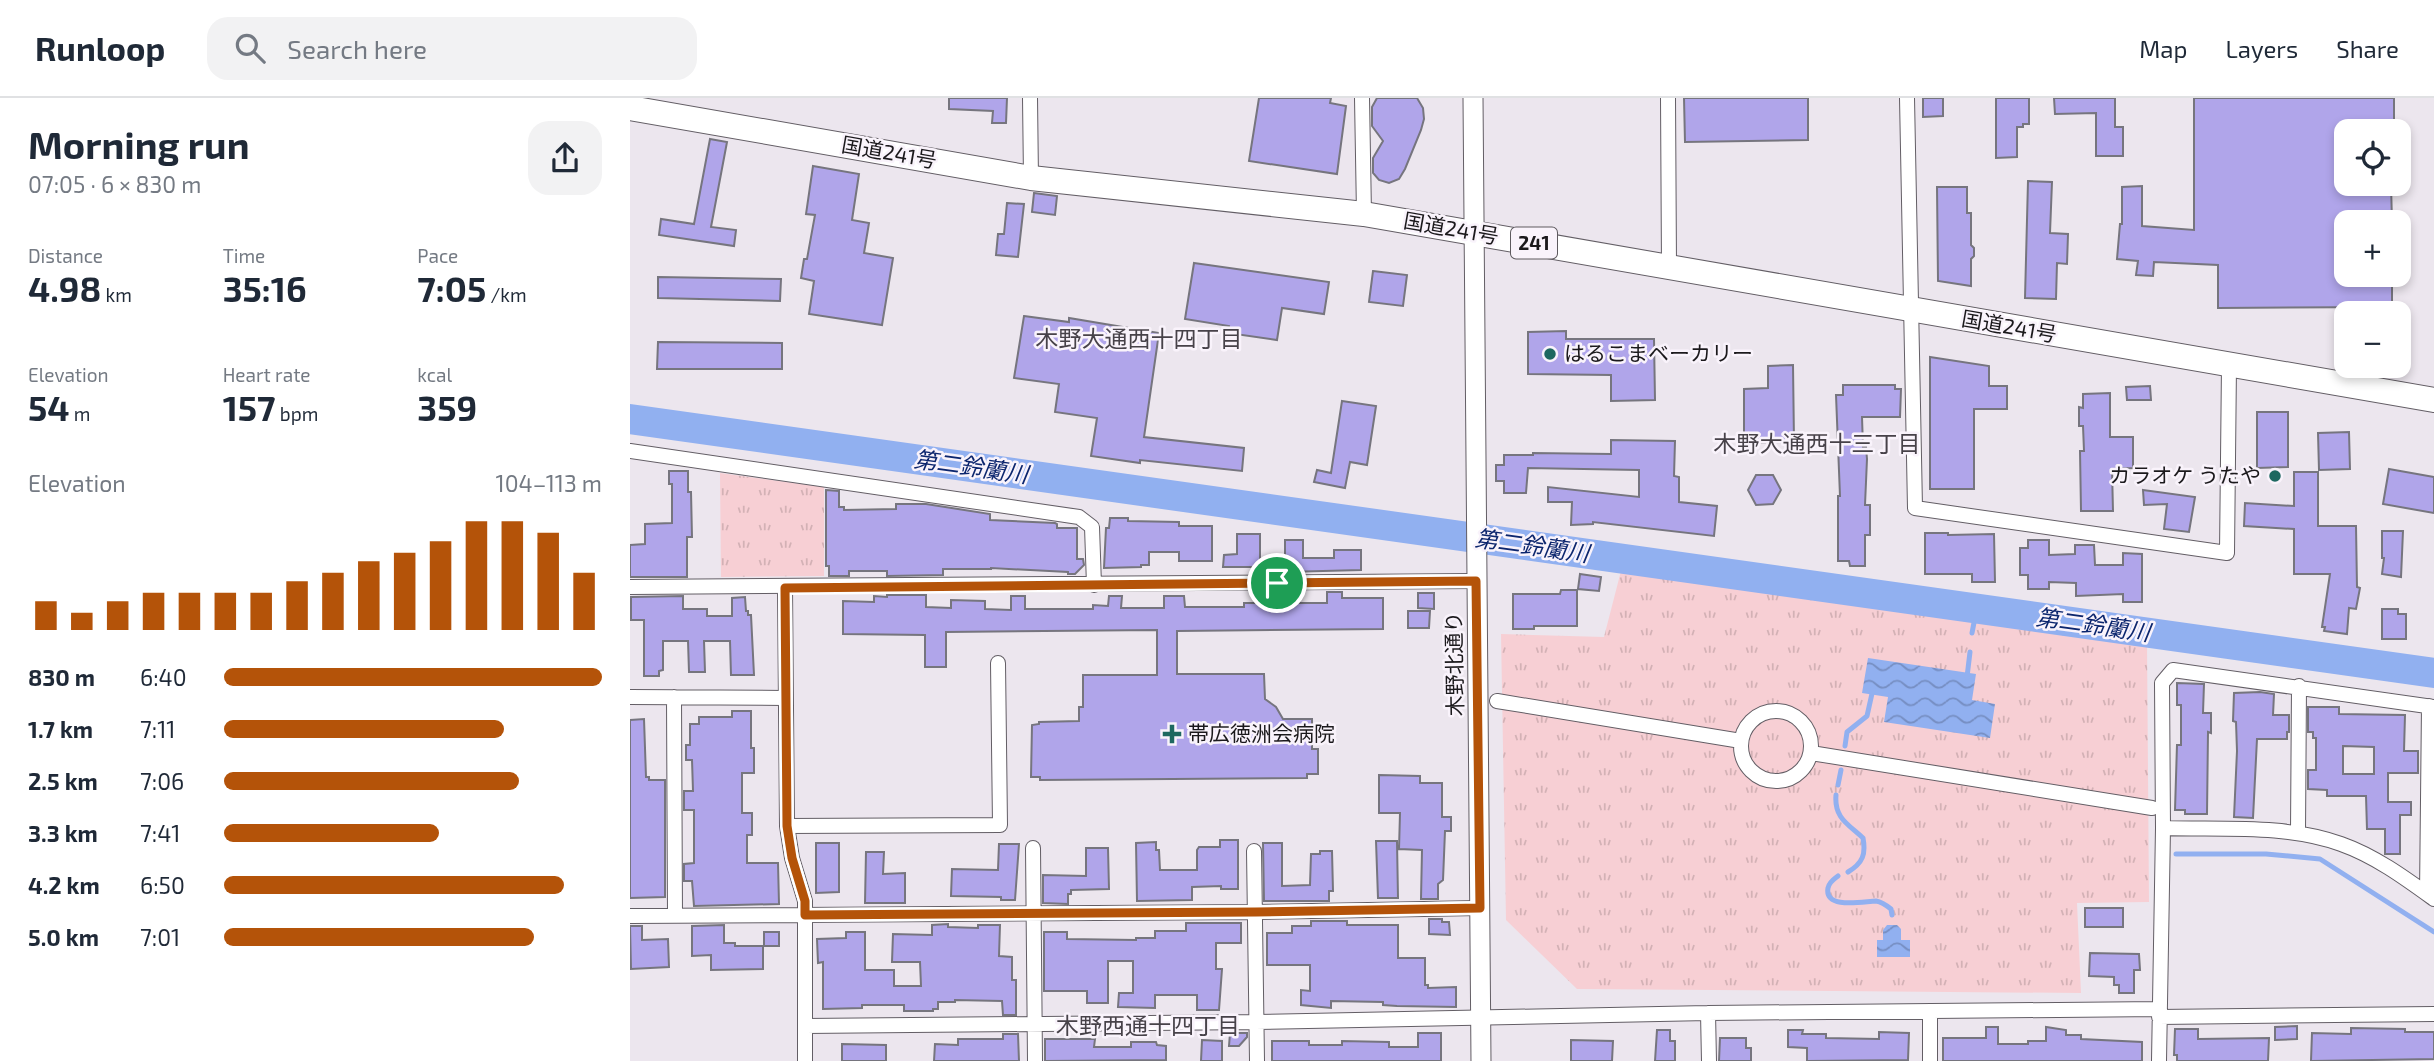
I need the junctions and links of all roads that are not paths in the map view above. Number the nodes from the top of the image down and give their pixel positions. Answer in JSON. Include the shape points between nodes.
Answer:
{"nodes":[{"id":1,"x":1030,"y":98,"type":"edge"},
{"id":2,"x":1362,"y":98,"type":"edge"},
{"id":3,"x":1473,"y":98,"type":"edge"},
{"id":4,"x":1668,"y":98,"type":"edge"},
{"id":5,"x":1907,"y":98,"type":"edge"},
{"id":6,"x":630,"y":108,"type":"edge"},
{"id":7,"x":1031,"y":178,"type":"junction"},
{"id":8,"x":1364,"y":214,"type":"junction"},
{"id":9,"x":1475,"y":233,"type":"junction"},
{"id":10,"x":1669,"y":266,"type":"junction"},
{"id":11,"x":1913,"y":310,"type":"junction"},
{"id":12,"x":2229,"y":365,"type":"junction"},
{"id":13,"x":2434,"y":400,"type":"edge"},
{"id":14,"x":630,"y":451,"type":"edge"},
{"id":15,"x":1476,"y":581,"type":"junction"},
{"id":16,"x":1094,"y":585,"type":"junction"},
{"id":17,"x":630,"y":587,"type":"edge"},
{"id":18,"x":785,"y":588,"type":"junction"},
{"id":19,"x":998,"y":663,"type":"dead end"},
{"id":20,"x":2299,"y":686,"type":"junction"},
{"id":21,"x":630,"y":697,"type":"edge"},
{"id":22,"x":674,"y":697,"type":"junction"},
{"id":23,"x":785,"y":698,"type":"junction"},
{"id":24,"x":1497,"y":701,"type":"dead end"},
{"id":25,"x":2431,"y":707,"type":"edge"},
{"id":26,"x":1741,"y":741,"type":"junction"},
{"id":27,"x":1811,"y":753,"type":"junction"},
{"id":28,"x":2152,"y":808,"type":"dead end"},
{"id":29,"x":787,"y":826,"type":"junction"},
{"id":30,"x":2163,"y":828,"type":"junction"},
{"id":31,"x":2298,"y":832,"type":"junction"},
{"id":32,"x":1033,"y":848,"type":"dead end"},
{"id":33,"x":1254,"y":851,"type":"dead end"},
{"id":34,"x":2431,"y":897,"type":"edge"},
{"id":35,"x":1480,"y":908,"type":"junction"},
{"id":36,"x":1256,"y":912,"type":"junction"},
{"id":37,"x":1034,"y":913,"type":"junction"},
{"id":38,"x":675,"y":915,"type":"junction"},
{"id":39,"x":805,"y":915,"type":"junction"},
{"id":40,"x":630,"y":916,"type":"edge"},
{"id":41,"x":1930,"y":1012,"type":"junction"},
{"id":42,"x":1708,"y":1013,"type":"junction"},
{"id":43,"x":2160,"y":1013,"type":"junction"},
{"id":44,"x":2434,"y":1014,"type":"edge"},
{"id":45,"x":1481,"y":1017,"type":"junction"},
{"id":46,"x":1256,"y":1022,"type":"junction"},
{"id":47,"x":1035,"y":1023,"type":"junction"},
{"id":48,"x":805,"y":1026,"type":"junction"},
{"id":49,"x":805,"y":1061,"type":"edge"},
{"id":50,"x":1035,"y":1061,"type":"edge"},
{"id":51,"x":1257,"y":1061,"type":"edge"},
{"id":52,"x":1481,"y":1061,"type":"edge"},
{"id":53,"x":1709,"y":1061,"type":"edge"},
{"id":54,"x":1930,"y":1061,"type":"edge"},
{"id":55,"x":2159,"y":1061,"type":"edge"}],
"edges":[{"from":1,"to":7,"type":"street"},
{"from":2,"to":8,"type":"street"},
{"from":3,"to":9,"type":"street","name":"木野北通り"},
{"from":4,"to":10,"type":"street"},
{"from":5,"to":11,"type":"street"},
{"from":6,"to":7,"type":"highway","name":"国道241号","number":"241"},
{"from":7,"to":8,"type":"highway","name":"国道241号","number":"241"},
{"from":8,"to":9,"type":"highway","name":"国道241号","number":"241"},
{"from":9,"to":10,"type":"highway","name":"国道241号","number":"241"},
{"from":9,"to":15,"type":"street","name":"木野北通り"},
{"from":10,"to":11,"type":"highway","name":"国道241号","number":"241"},
{"from":11,"to":12,"type":"highway","name":"国道241号","number":"241"},
{"from":11,"to":12,"type":"street","via":[[1915,508],[2228,553]]},
{"from":12,"to":13,"type":"highway","name":"国道241号","number":"241"},
{"from":14,"to":16,"type":"street","via":[[1079,517],[1092,527]]},
{"from":15,"to":16,"type":"street"},
{"from":15,"to":35,"type":"street","name":"木野北通り"},
{"from":16,"to":18,"type":"street"},
{"from":17,"to":18,"type":"street"},
{"from":18,"to":23,"type":"street"},
{"from":19,"to":29,"type":"street","via":[[1000,825]]},
{"from":20,"to":25,"type":"street"},
{"from":20,"to":30,"type":"street","via":[[2173,670],[2162,683]]},
{"from":20,"to":31,"type":"street"},
{"from":21,"to":22,"type":"street"},
{"from":22,"to":23,"type":"street"},
{"from":22,"to":38,"type":"street"},
{"from":23,"to":29,"type":"street"},
{"from":24,"to":26,"type":"street"},
{"from":25,"to":34,"type":"street"},
{"from":26,"to":27,"type":"street","via":[[1746,765],[1764,780],[1788,780],[1799,774]]},
{"from":26,"to":27,"type":"street","via":[[1755,717],[1782,711],[1805,726]]},
{"from":27,"to":28,"type":"street"},
{"from":29,"to":39,"type":"street"},
{"from":30,"to":31,"type":"street"},
{"from":30,"to":43,"type":"street"},
{"from":31,"to":34,"type":"street","via":[[2370,856]]},
{"from":32,"to":37,"type":"street"},
{"from":33,"to":36,"type":"street"},
{"from":35,"to":36,"type":"street"},
{"from":35,"to":45,"type":"street","name":"木野北通り"},
{"from":36,"to":37,"type":"street"},
{"from":36,"to":46,"type":"street"},
{"from":37,"to":39,"type":"street"},
{"from":37,"to":47,"type":"street"},
{"from":38,"to":39,"type":"street"},
{"from":38,"to":40,"type":"street"},
{"from":39,"to":48,"type":"street"},
{"from":41,"to":42,"type":"street"},
{"from":41,"to":43,"type":"street"},
{"from":41,"to":54,"type":"street"},
{"from":42,"to":45,"type":"street"},
{"from":42,"to":53,"type":"street"},
{"from":43,"to":44,"type":"street"},
{"from":43,"to":55,"type":"street"},
{"from":45,"to":46,"type":"street"},
{"from":45,"to":52,"type":"street","name":"木野北通り"},
{"from":46,"to":47,"type":"street"},
{"from":46,"to":51,"type":"street"},
{"from":47,"to":48,"type":"street"},
{"from":47,"to":50,"type":"street"},
{"from":48,"to":49,"type":"street"}]}
